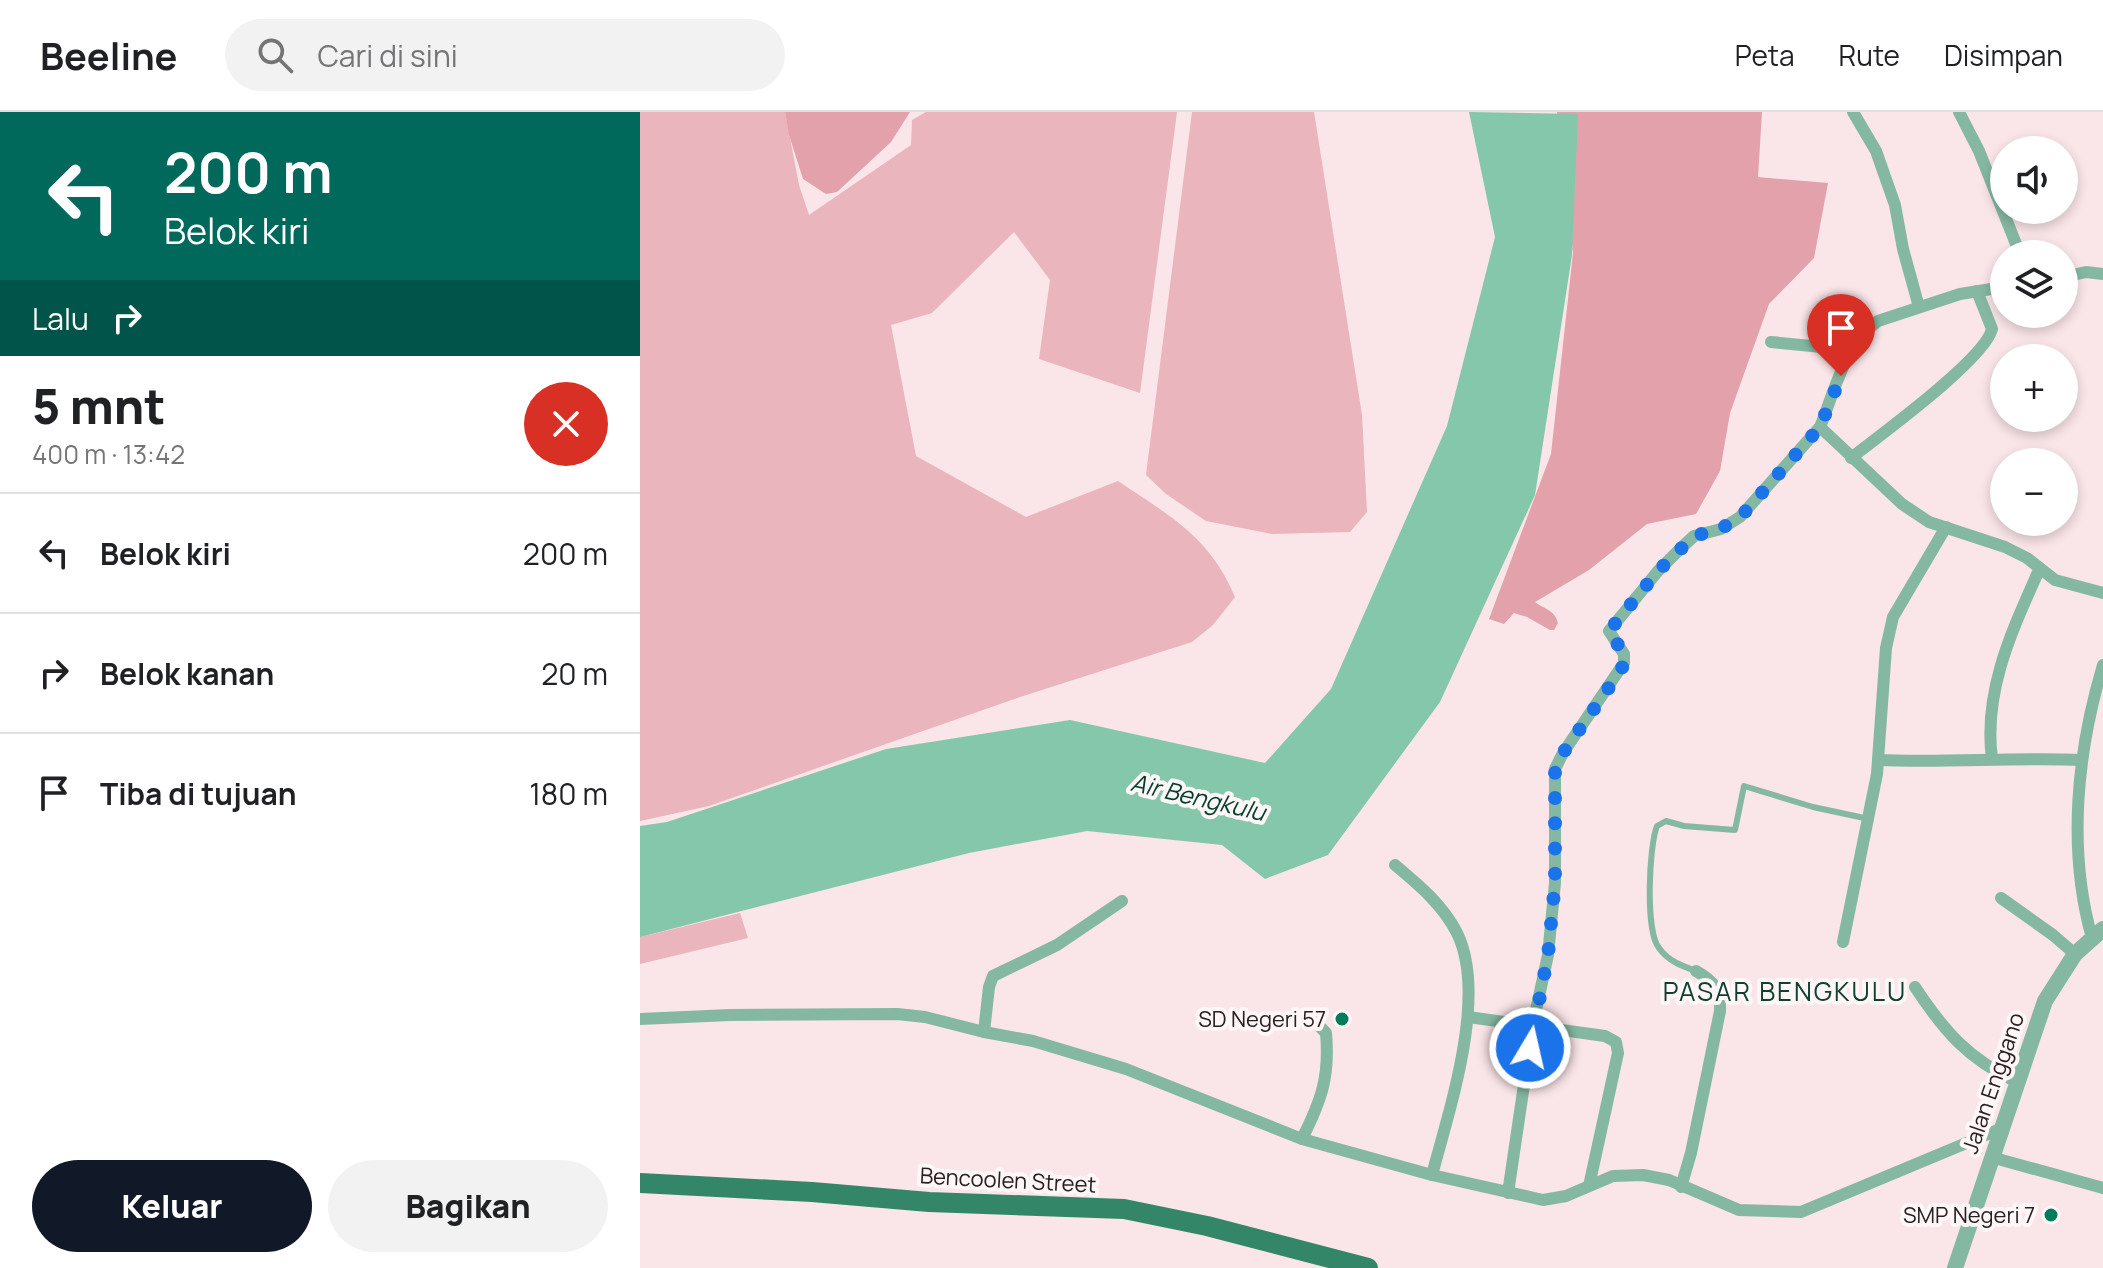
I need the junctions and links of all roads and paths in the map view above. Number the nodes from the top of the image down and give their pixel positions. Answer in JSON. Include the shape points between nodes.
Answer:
{"nodes":[{"id":1,"x":1853,"y":112,"type":"edge"},
{"id":2,"x":1959,"y":112,"type":"edge"},
{"id":3,"x":2014,"y":240,"type":"edge"},
{"id":4,"x":2078,"y":274,"type":"edge"},
{"id":5,"x":2103,"y":274,"type":"edge"},
{"id":6,"x":1990,"y":289,"type":"edge"},
{"id":7,"x":1977,"y":291,"type":"junction"},
{"id":8,"x":1919,"y":307,"type":"junction"},
{"id":9,"x":1771,"y":342,"type":"dead end"},
{"id":10,"x":1852,"y":350,"type":"junction"},
{"id":11,"x":1820,"y":427,"type":"junction"},
{"id":12,"x":1851,"y":458,"type":"junction"},
{"id":13,"x":1946,"y":527,"type":"junction"},
{"id":14,"x":2039,"y":570,"type":"junction"},
{"id":15,"x":2103,"y":593,"type":"edge"},
{"id":16,"x":2103,"y":665,"type":"edge"},
{"id":17,"x":1992,"y":759,"type":"junction"},
{"id":18,"x":1878,"y":760,"type":"junction"},
{"id":19,"x":2082,"y":760,"type":"junction"},
{"id":20,"x":1869,"y":819,"type":"junction"},
{"id":21,"x":1395,"y":865,"type":"dead end"},
{"id":22,"x":2001,"y":898,"type":"dead end"},
{"id":23,"x":1122,"y":901,"type":"dead end"},
{"id":24,"x":2098,"y":934,"type":"edge"},
{"id":25,"x":1843,"y":942,"type":"dead end"},
{"id":26,"x":2075,"y":954,"type":"junction"},
{"id":27,"x":1696,"y":971,"type":"joint"},
{"id":28,"x":1915,"y":987,"type":"dead end"},
{"id":29,"x":1308,"y":1014,"type":"dead end"},
{"id":30,"x":1468,"y":1017,"type":"junction"},
{"id":31,"x":640,"y":1019,"type":"edge"},
{"id":32,"x":1533,"y":1024,"type":"junction"},
{"id":33,"x":984,"y":1032,"type":"junction"},
{"id":34,"x":2017,"y":1082,"type":"junction"},
{"id":35,"x":2000,"y":1129,"type":"junction"},
{"id":36,"x":1302,"y":1139,"type":"junction"},
{"id":37,"x":1991,"y":1157,"type":"junction"},
{"id":38,"x":1432,"y":1175,"type":"junction"},
{"id":39,"x":640,"y":1183,"type":"edge"},
{"id":40,"x":1589,"y":1186,"type":"junction"},
{"id":41,"x":1681,"y":1187,"type":"junction"},
{"id":42,"x":2103,"y":1188,"type":"edge"},
{"id":43,"x":1508,"y":1193,"type":"junction"},
{"id":44,"x":1368,"y":1268,"type":"edge"},
{"id":45,"x":1955,"y":1268,"type":"edge"}],
"edges":[{"from":1,"to":8,"type":"street","via":[[1876,151],[1895,205]]},
{"from":2,"to":3,"type":"street"},
{"from":4,"to":5,"type":"street"},
{"from":6,"to":7,"type":"street"},
{"from":7,"to":8,"type":"street"},
{"from":7,"to":12,"type":"street","via":[[1992,329],[1986,343]]},
{"from":8,"to":10,"type":"street","via":[[1878,321]]},
{"from":9,"to":10,"type":"street"},
{"from":10,"to":11,"type":"street"},
{"from":11,"to":12,"type":"street"},
{"from":11,"to":32,"type":"street","via":[[1740,517],[1694,536],[1680,549],[1609,631],[1624,654],[1622,669],[1555,769],[1555,883],[1548,955]]},
{"from":12,"to":13,"type":"street","via":[[1902,504]]},
{"from":13,"to":14,"type":"street","via":[[2005,547]]},
{"from":13,"to":18,"type":"street","via":[[1893,617]]},
{"from":14,"to":15,"type":"street"},
{"from":14,"to":17,"type":"street","via":[[1998,671],[1990,707]]},
{"from":16,"to":19,"type":"street"},
{"from":17,"to":18,"type":"street"},
{"from":17,"to":19,"type":"street"},
{"from":18,"to":20,"type":"street"},
{"from":19,"to":24,"type":"street","via":[[2082,896]]},
{"from":20,"to":25,"type":"street"},
{"from":20,"to":27,"type":"lane","via":[[1744,786],[1735,830],[1666,821],[1657,826],[1651,931],[1665,955]]},
{"from":21,"to":30,"type":"street","via":[[1429,893],[1457,934],[1465,962]]},
{"from":22,"to":26,"type":"street"},
{"from":23,"to":33,"type":"street","via":[[1057,945],[993,976]]},
{"from":24,"to":26,"type":"street","name":"Jalan Enggano"},
{"from":26,"to":34,"type":"street","name":"Jalan Enggano","via":[[2045,1001]]},
{"from":27,"to":41,"type":"street","via":[[1717,987],[1721,998]]},
{"from":28,"to":34,"type":"street","via":[[1952,1039],[1992,1071]]},
{"from":29,"to":36,"type":"street","via":[[1326,1033],[1328,1069],[1322,1097]]},
{"from":30,"to":32,"type":"street"},
{"from":30,"to":38,"type":"street"},
{"from":31,"to":33,"type":"street","via":[[897,1014]]},
{"from":32,"to":40,"type":"street","via":[[1605,1036],[1617,1046]]},
{"from":32,"to":43,"type":"street"},
{"from":33,"to":36,"type":"street","via":[[1126,1069]]},
{"from":34,"to":35,"type":"street","name":"Jalan Enggano"},
{"from":35,"to":37,"type":"street","name":"Jalan Enggano"},
{"from":35,"to":41,"type":"street","via":[[1801,1212],[1739,1210]]},
{"from":36,"to":38,"type":"street"},
{"from":37,"to":42,"type":"street"},
{"from":37,"to":45,"type":"street","name":"Jalan Enggano"},
{"from":38,"to":43,"type":"street"},
{"from":39,"to":44,"type":"main road","name":"Bencoolen Street","via":[[1124,1209]]},
{"from":40,"to":41,"type":"street","via":[[1613,1176],[1643,1175]]},
{"from":40,"to":43,"type":"street","via":[[1543,1200]]}]}
